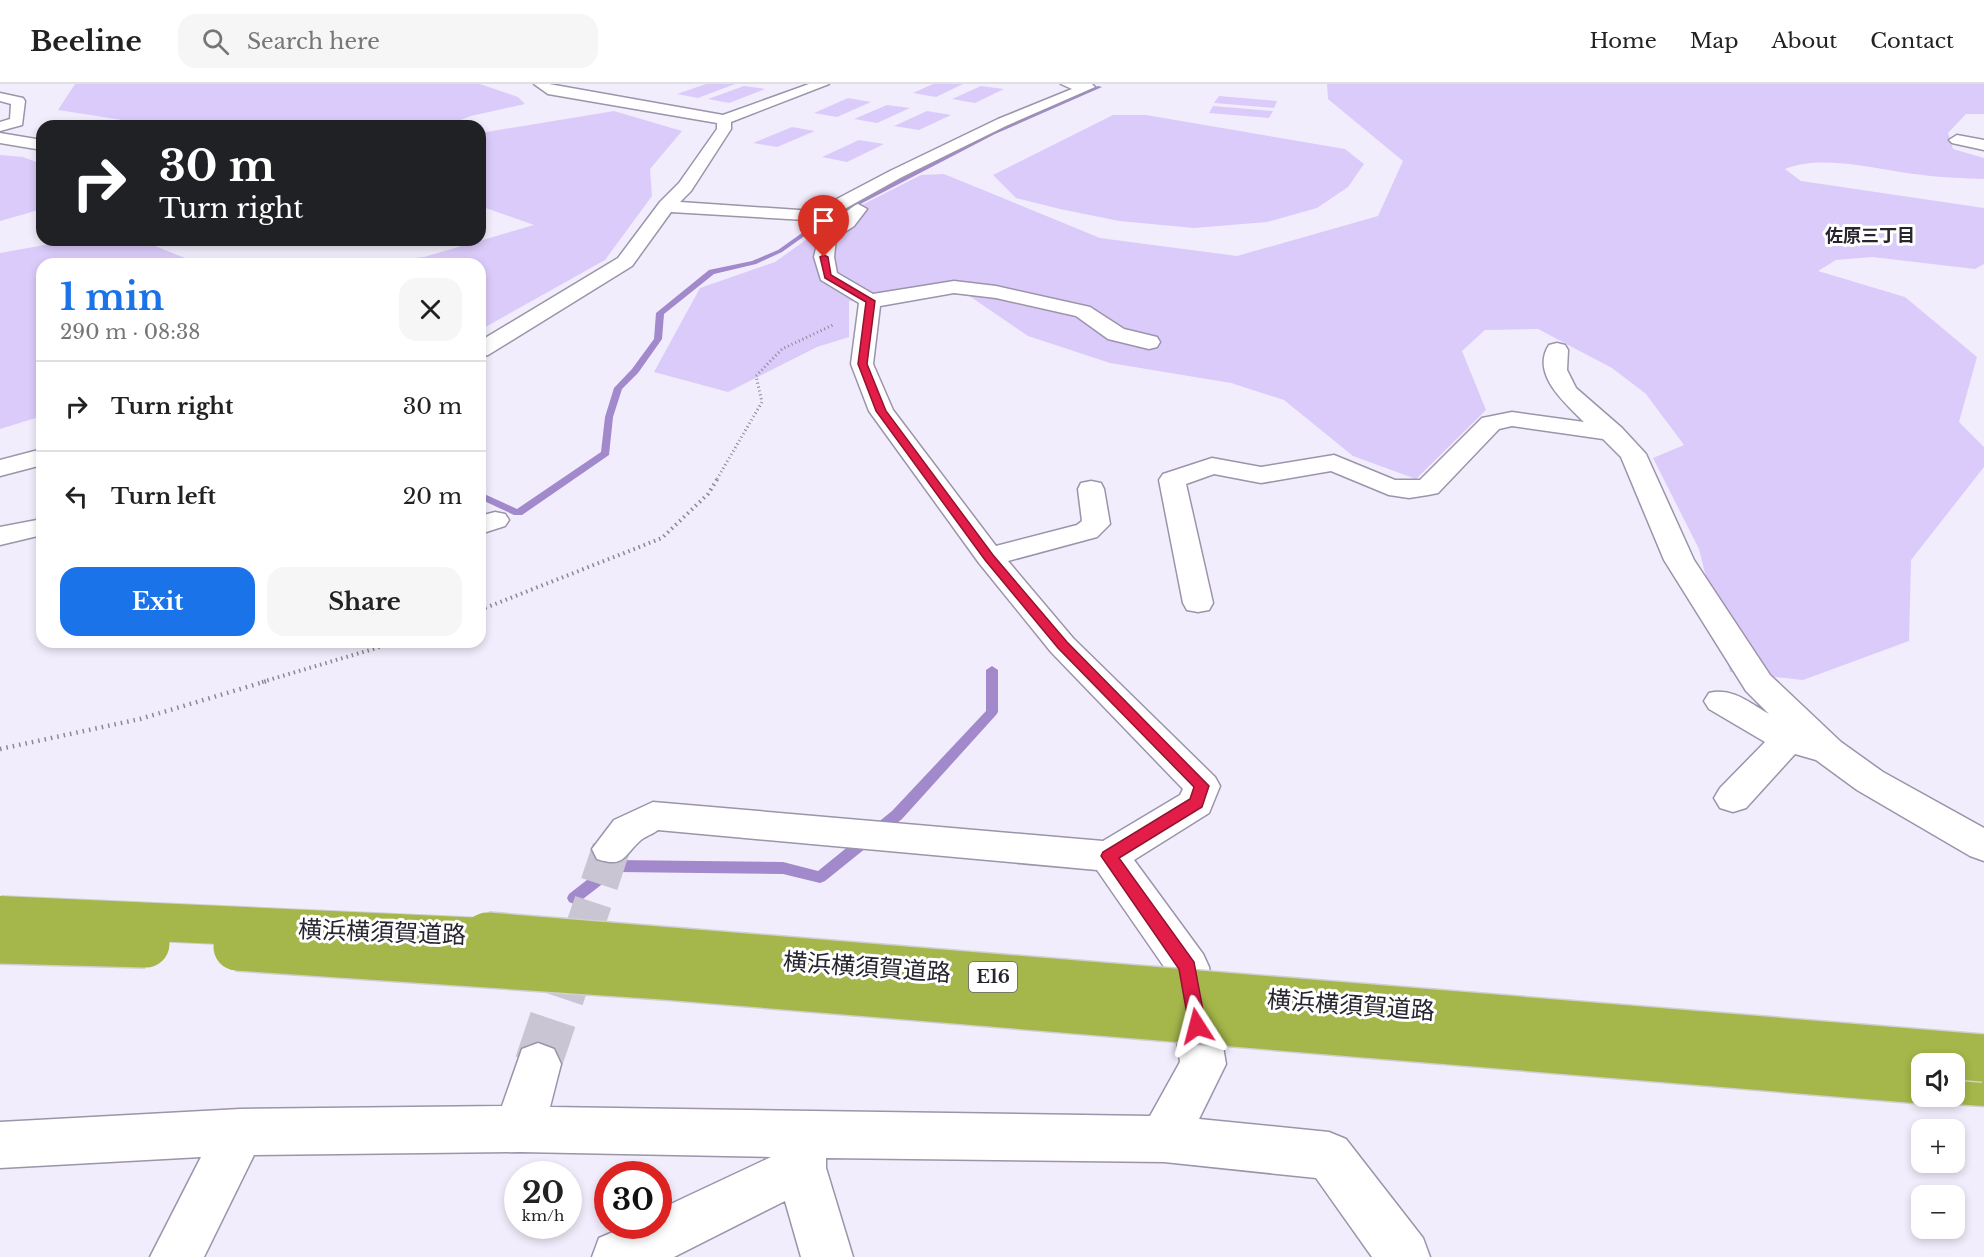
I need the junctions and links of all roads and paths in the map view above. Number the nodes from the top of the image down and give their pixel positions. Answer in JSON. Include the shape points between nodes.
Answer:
{"nodes":[{"id":1,"x":541,"y":84,"type":"edge"},
{"id":2,"x":822,"y":84,"type":"edge"},
{"id":3,"x":1068,"y":84,"type":"edge"},
{"id":4,"x":0,"y":97,"type":"edge"},
{"id":5,"x":724,"y":120,"type":"junction"},
{"id":6,"x":0,"y":127,"type":"edge"},
{"id":7,"x":0,"y":138,"type":"edge"},
{"id":8,"x":1957,"y":140,"type":"dead end"},
{"id":9,"x":36,"y":144,"type":"edge"},
{"id":10,"x":1984,"y":145,"type":"edge"},
{"id":11,"x":844,"y":202,"type":"junction"},
{"id":12,"x":666,"y":206,"type":"junction"},
{"id":13,"x":870,"y":306,"type":"junction"},
{"id":14,"x":1149,"y":342,"type":"dead end"},
{"id":15,"x":486,"y":346,"type":"edge"},
{"id":16,"x":1557,"y":350,"type":"dead end"},
{"id":17,"x":1613,"y":433,"type":"junction"},
{"id":18,"x":36,"y":459,"type":"edge"},
{"id":19,"x":0,"y":468,"type":"edge"},
{"id":20,"x":1091,"y":489,"type":"dead end"},
{"id":21,"x":36,"y":528,"type":"edge"},
{"id":22,"x":0,"y":536,"type":"edge"},
{"id":23,"x":989,"y":557,"type":"junction"},
{"id":24,"x":1198,"y":603,"type":"dead end"},
{"id":25,"x":486,"y":608,"type":"edge"},
{"id":26,"x":377,"y":648,"type":"edge"},
{"id":27,"x":1721,"y":701,"type":"dead end"},
{"id":28,"x":1788,"y":740,"type":"junction"},
{"id":29,"x":0,"y":749,"type":"edge"},
{"id":30,"x":1828,"y":751,"type":"junction"},
{"id":31,"x":1733,"y":798,"type":"dead end"},
{"id":32,"x":1984,"y":846,"type":"edge"},
{"id":33,"x":611,"y":849,"type":"tunnel mouth"},
{"id":34,"x":1109,"y":856,"type":"junction"},
{"id":35,"x":0,"y":915,"type":"edge"},
{"id":36,"x":0,"y":940,"type":"edge"},
{"id":37,"x":1984,"y":1058,"type":"edge"},
{"id":38,"x":538,"y":1064,"type":"tunnel mouth"},
{"id":39,"x":1911,"y":1079,"type":"edge"},
{"id":40,"x":1965,"y":1084,"type":"edge"},
{"id":41,"x":1984,"y":1085,"type":"edge"},
{"id":42,"x":520,"y":1129,"type":"junction"},
{"id":43,"x":240,"y":1132,"type":"junction"},
{"id":44,"x":1164,"y":1139,"type":"junction"},
{"id":45,"x":0,"y":1145,"type":"edge"},
{"id":46,"x":801,"y":1152,"type":"junction"},
{"id":47,"x":176,"y":1257,"type":"edge"},
{"id":48,"x":618,"y":1257,"type":"edge"},
{"id":49,"x":827,"y":1257,"type":"edge"},
{"id":50,"x":1404,"y":1257,"type":"edge"}],
"edges":[{"from":1,"to":5,"type":"street","via":[[548,90]]},
{"from":2,"to":5,"type":"street"},
{"from":3,"to":11,"type":"street","via":[[1088,87],[1002,122]]},
{"from":4,"to":6,"type":"street","via":[[18,101],[17,122]]},
{"from":5,"to":12,"type":"street","via":[[724,129],[685,187]]},
{"from":7,"to":9,"type":"street"},
{"from":8,"to":10,"type":"street"},
{"from":11,"to":12,"type":"street","via":[[817,217]]},
{"from":11,"to":13,"type":"street","via":[[860,206],[848,222],[827,236],[824,257],[828,276]]},
{"from":12,"to":15,"type":"street","via":[[625,262]]},
{"from":13,"to":14,"type":"street","via":[[954,287],[996,292],[1083,311],[1116,334]]},
{"from":13,"to":23,"type":"street","via":[[862,364],[881,411]]},
{"from":13,"to":25,"type":"path","via":[[782,349],[756,376],[762,402],[708,495],[662,538]]},
{"from":16,"to":17,"type":"street","via":[[1556,370],[1566,391]]},
{"from":17,"to":24,"type":"street","via":[[1512,419],[1491,423],[1428,487],[1409,490],[1389,487],[1334,463],[1261,475],[1212,466],[1172,480]]},
{"from":17,"to":30,"type":"street","via":[[1633,454],[1679,560],[1758,683]]},
{"from":18,"to":19,"type":"street"},
{"from":20,"to":23,"type":"street","via":[[1096,524],[1087,531]]},
{"from":21,"to":22,"type":"street"},
{"from":23,"to":34,"type":"street","via":[[1062,645],[1202,786],[1196,803]]},
{"from":26,"to":29,"type":"path","via":[[140,719]]},
{"from":27,"to":28,"type":"street"},
{"from":28,"to":30,"type":"street"},
{"from":28,"to":31,"type":"street"},
{"from":30,"to":32,"type":"street","via":[[1870,781]]},
{"from":33,"to":34,"type":"street","via":[[628,830],[653,816]]},
{"from":34,"to":44,"type":"street","via":[[1188,967],[1203,1064]]},
{"from":35,"to":37,"type":"highway","name":"横浜横須賀道路","number":"E16","bridge":true,"via":[[473,935]]},
{"from":36,"to":39,"type":"highway","name":"横浜横須賀道路","number":"E16","bridge":true,"via":[[219,946],[664,976]]},
{"from":38,"to":42,"type":"street"},
{"from":40,"to":41,"type":"highway"},
{"from":42,"to":43,"type":"street"},
{"from":42,"to":46,"type":"street"},
{"from":43,"to":45,"type":"street"},
{"from":43,"to":47,"type":"street"},
{"from":44,"to":46,"type":"street"},
{"from":44,"to":50,"type":"street","via":[[1329,1156]]},
{"from":46,"to":48,"type":"street"},
{"from":46,"to":49,"type":"street"}]}
